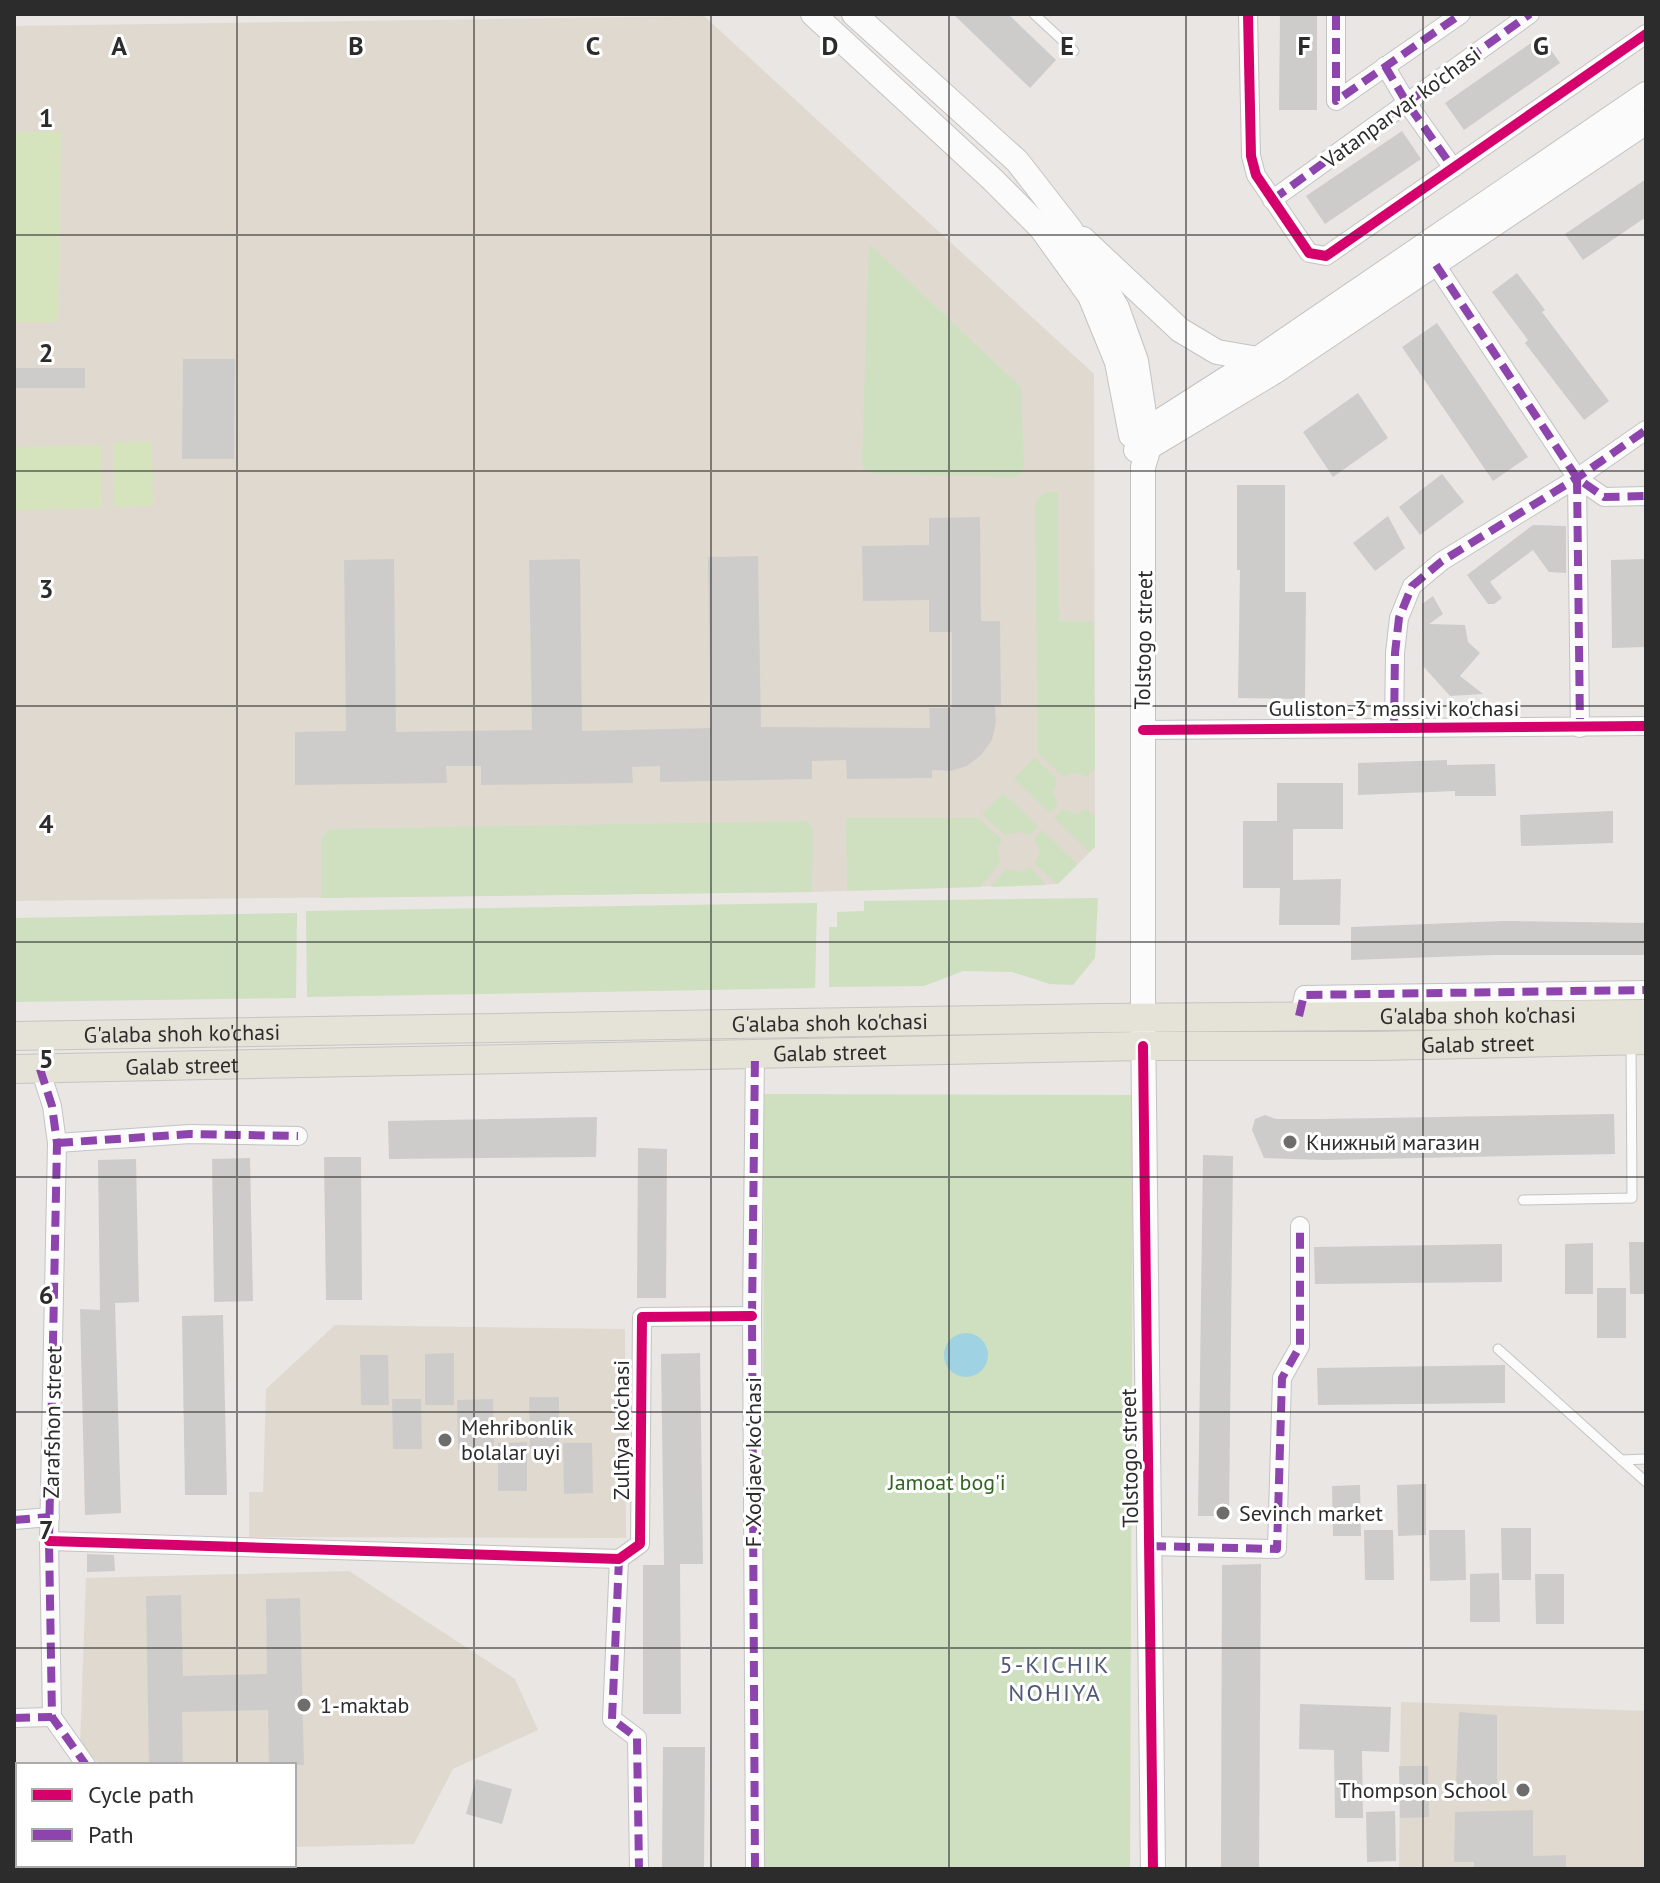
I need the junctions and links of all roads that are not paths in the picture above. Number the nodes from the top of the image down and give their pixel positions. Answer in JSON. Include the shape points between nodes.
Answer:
{"nodes":[{"id":1,"x":813,"y":14,"type":"edge"},
{"id":2,"x":854,"y":14,"type":"edge"},
{"id":3,"x":1034,"y":14,"type":"edge"},
{"id":4,"x":1248,"y":14,"type":"edge"},
{"id":5,"x":1336,"y":14,"type":"edge"},
{"id":6,"x":1461,"y":14,"type":"edge"},
{"id":7,"x":1530,"y":14,"type":"edge"},
{"id":8,"x":1646,"y":34,"type":"edge"},
{"id":9,"x":1074,"y":51,"type":"dead end"},
{"id":10,"x":1385,"y":66,"type":"junction"},
{"id":11,"x":1646,"y":94,"type":"edge"},
{"id":12,"x":1407,"y":103,"type":"junction"},
{"id":13,"x":1646,"y":122,"type":"edge"},
{"id":14,"x":1453,"y":168,"type":"junction"},
{"id":15,"x":1272,"y":200,"type":"junction"},
{"id":16,"x":1070,"y":229,"type":"junction"},
{"id":17,"x":1436,"y":265,"type":"junction"},
{"id":18,"x":1258,"y":359,"type":"junction"},
{"id":19,"x":1646,"y":430,"type":"edge"},
{"id":20,"x":1140,"y":445,"type":"junction"},
{"id":21,"x":1577,"y":478,"type":"junction"},
{"id":22,"x":1646,"y":496,"type":"edge"},
{"id":23,"x":1646,"y":726,"type":"edge"},
{"id":24,"x":1394,"y":728,"type":"junction"},
{"id":25,"x":1580,"y":728,"type":"junction"},
{"id":26,"x":1143,"y":730,"type":"junction"},
{"id":27,"x":1646,"y":990,"type":"edge"},
{"id":28,"x":1646,"y":1014,"type":"edge"},
{"id":29,"x":1299,"y":1016,"type":"junction"},
{"id":30,"x":1143,"y":1017,"type":"junction"},
{"id":31,"x":14,"y":1036,"type":"edge"},
{"id":32,"x":1638,"y":1040,"type":"edge"},
{"id":33,"x":1143,"y":1046,"type":"junction"},
{"id":34,"x":755,"y":1054,"type":"junction"},
{"id":35,"x":27,"y":1069,"type":"edge"},
{"id":36,"x":298,"y":1136,"type":"dead end"},
{"id":37,"x":57,"y":1143,"type":"junction"},
{"id":38,"x":1523,"y":1200,"type":"dead end"},
{"id":39,"x":1300,"y":1226,"type":"dead end"},
{"id":40,"x":752,"y":1316,"type":"junction"},
{"id":41,"x":1498,"y":1349,"type":"dead end"},
{"id":42,"x":1646,"y":1459,"type":"edge"},
{"id":43,"x":1621,"y":1460,"type":"junction"},
{"id":44,"x":1646,"y":1482,"type":"edge"},
{"id":45,"x":50,"y":1517,"type":"junction"},
{"id":46,"x":14,"y":1520,"type":"edge"},
{"id":47,"x":49,"y":1541,"type":"junction"},
{"id":48,"x":1150,"y":1546,"type":"junction"},
{"id":49,"x":619,"y":1559,"type":"junction"},
{"id":50,"x":52,"y":1717,"type":"junction"},
{"id":51,"x":14,"y":1718,"type":"edge"},
{"id":52,"x":85,"y":1763,"type":"edge"},
{"id":53,"x":639,"y":1869,"type":"edge"},
{"id":54,"x":755,"y":1869,"type":"edge"},
{"id":55,"x":1153,"y":1869,"type":"edge"}],
"edges":[{"from":1,"to":20,"type":"street","name":"Tolstogo street","via":[[1041,228],[1090,296],[1117,362]]},
{"from":2,"to":16,"type":"street","name":"Tolstogo street","via":[[1017,161]]},
{"from":3,"to":9,"type":"lane"},
{"from":4,"to":15,"type":"street","via":[[1251,156]]},
{"from":5,"to":10,"type":"street","via":[[1336,101]]},
{"from":6,"to":10,"type":"street"},
{"from":7,"to":12,"type":"street","name":"Vatanparvar ko'chasi"},
{"from":8,"to":14,"type":"street"},
{"from":10,"to":12,"type":"street"},
{"from":11,"to":18,"type":"street"},
{"from":12,"to":14,"type":"street"},
{"from":12,"to":15,"type":"street","name":"Vatanparvar ko'chasi"},
{"from":13,"to":17,"type":"street"},
{"from":14,"to":15,"type":"street","via":[[1326,256],[1309,253]]},
{"from":16,"to":18,"type":"street","via":[[1180,330],[1217,352]]},
{"from":16,"to":20,"type":"street","name":"Tolstogo street","via":[[1117,308],[1136,361]]},
{"from":17,"to":20,"type":"street","via":[[1258,383]]},
{"from":17,"to":21,"type":"street"},
{"from":18,"to":20,"type":"street"},
{"from":19,"to":21,"type":"street","name":"Guliston-3 massivi ko'chasi"},
{"from":20,"to":26,"type":"street","name":"Tolstogo street"},
{"from":21,"to":22,"type":"street","via":[[1604,497]]},
{"from":21,"to":24,"type":"street","name":"Guliston-3 massivi ko'chasi","via":[[1442,561],[1412,586],[1399,618]]},
{"from":21,"to":25,"type":"street"},
{"from":23,"to":25,"type":"street","name":"Guliston-3 massivi ko'chasi"},
{"from":24,"to":25,"type":"street","name":"Guliston-3 massivi ko'chasi"},
{"from":24,"to":26,"type":"street","name":"Guliston-3 massivi ko'chasi"},
{"from":26,"to":30,"type":"street","name":"Tolstogo street"},
{"from":27,"to":29,"type":"street","via":[[1304,995]]},
{"from":28,"to":29,"type":"main road","name":"G'alaba shoh ko'chasi"},
{"from":29,"to":30,"type":"main road","name":"G'alaba shoh ko'chasi"},
{"from":30,"to":31,"type":"main road","name":"G'alaba shoh ko'chasi"},
{"from":30,"to":33,"type":"street","name":"Tolstogo street"},
{"from":32,"to":33,"type":"main road","name":"Galab street"},
{"from":32,"to":38,"type":"lane","via":[[1632,1198]]},
{"from":33,"to":34,"type":"main road","name":"Galab street"},
{"from":33,"to":48,"type":"street","name":"Tolstogo street"},
{"from":34,"to":35,"type":"main road","name":"Galab street"},
{"from":34,"to":40,"type":"street","name":"F. Xodjaev ko'chasi"},
{"from":35,"to":37,"type":"street","name":"Zarafshon street","via":[[52,1106]]},
{"from":36,"to":37,"type":"street","via":[[190,1134]]},
{"from":37,"to":45,"type":"street","name":"Zarafshon street"},
{"from":39,"to":48,"type":"street","via":[[1300,1346],[1282,1378],[1277,1549]]},
{"from":40,"to":49,"type":"street","name":"Zulfiya ko'chasi","via":[[642,1317],[640,1544]]},
{"from":40,"to":54,"type":"street","name":"F. Xodjaev ko'chasi"},
{"from":41,"to":43,"type":"lane"},
{"from":42,"to":43,"type":"lane"},
{"from":43,"to":44,"type":"lane"},
{"from":45,"to":46,"type":"street"},
{"from":45,"to":47,"type":"street","name":"Zarafshon street"},
{"from":47,"to":49,"type":"street"},
{"from":47,"to":50,"type":"street","name":"Zarafshon street"},
{"from":48,"to":55,"type":"street","name":"Tolstogo street"},
{"from":49,"to":53,"type":"street","via":[[612,1719],[637,1738]]},
{"from":50,"to":51,"type":"street"},
{"from":50,"to":52,"type":"street"}]}
